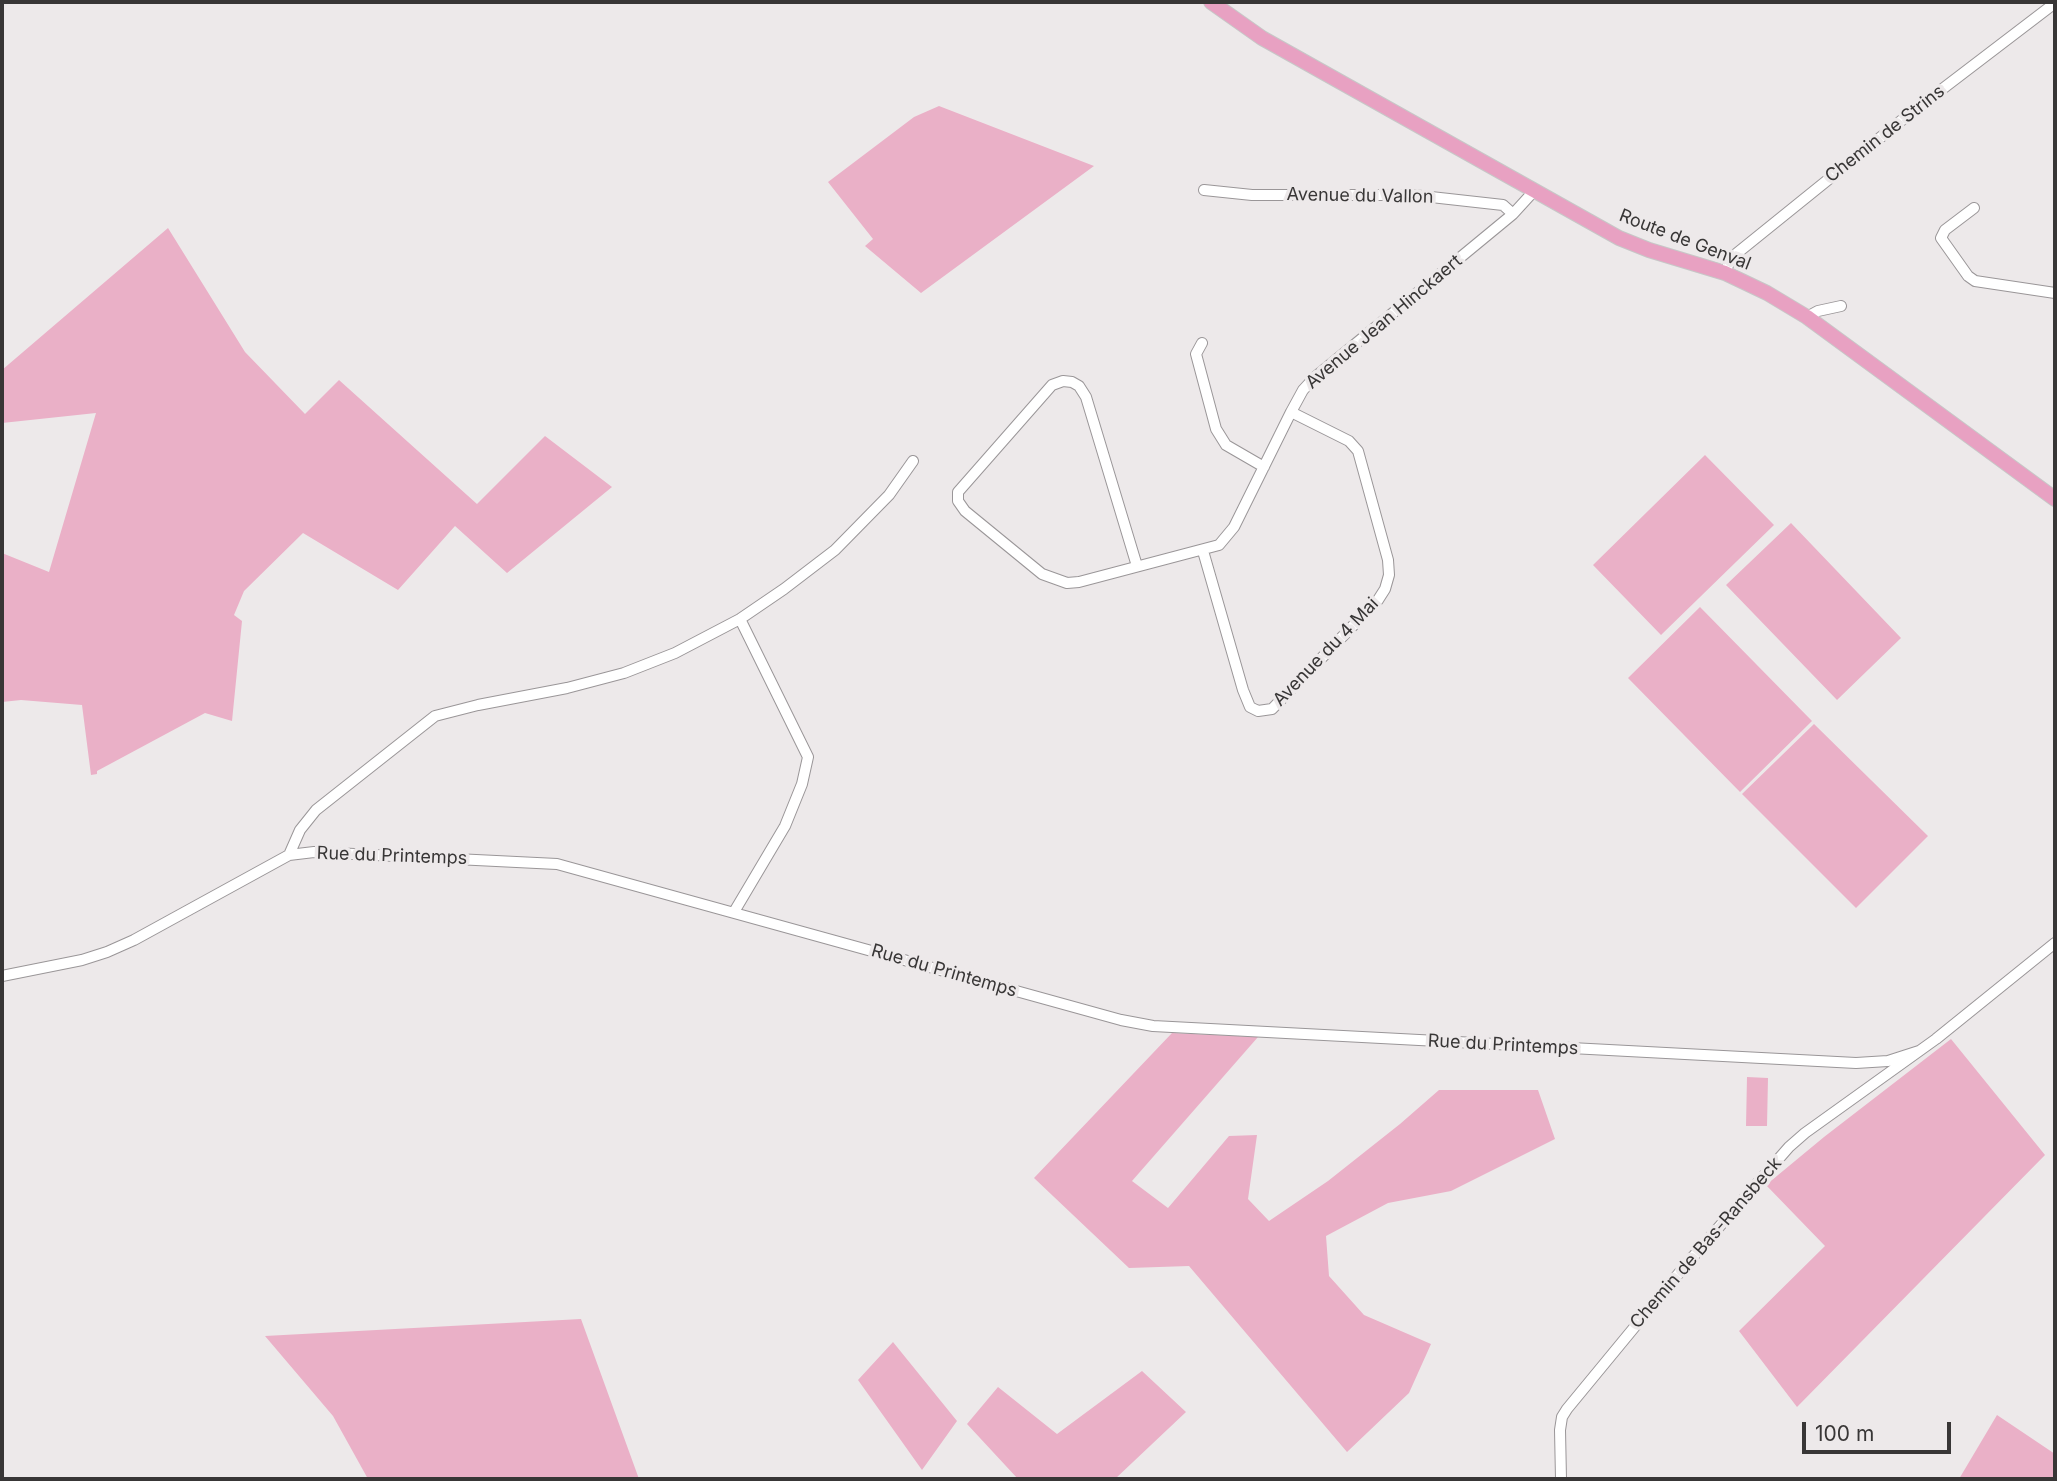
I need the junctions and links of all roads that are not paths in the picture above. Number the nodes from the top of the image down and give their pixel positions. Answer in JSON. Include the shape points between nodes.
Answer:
{"nodes":[{"id":1,"x":1211,"y":2,"type":"edge"},
{"id":2,"x":2055,"y":3,"type":"edge"},
{"id":3,"x":1204,"y":190,"type":"dead end"},
{"id":4,"x":1534,"y":191,"type":"junction"},
{"id":5,"x":1974,"y":208,"type":"dead end"},
{"id":6,"x":1513,"y":214,"type":"junction"},
{"id":7,"x":1725,"y":274,"type":"junction"},
{"id":8,"x":2055,"y":293,"type":"edge"},
{"id":9,"x":1841,"y":306,"type":"dead end"},
{"id":10,"x":1807,"y":317,"type":"junction"},
{"id":11,"x":1202,"y":343,"type":"dead end"},
{"id":12,"x":1291,"y":412,"type":"junction"},
{"id":13,"x":913,"y":461,"type":"dead end"},
{"id":14,"x":1264,"y":467,"type":"junction"},
{"id":15,"x":2055,"y":499,"type":"edge"},
{"id":16,"x":1203,"y":551,"type":"junction"},
{"id":17,"x":1137,"y":566,"type":"junction"},
{"id":18,"x":740,"y":619,"type":"junction"},
{"id":19,"x":289,"y":855,"type":"junction"},
{"id":20,"x":734,"y":912,"type":"junction"},
{"id":21,"x":2055,"y":943,"type":"edge"},
{"id":22,"x":2,"y":976,"type":"edge"},
{"id":23,"x":1919,"y":1051,"type":"junction"},
{"id":24,"x":1560,"y":1479,"type":"edge"}],
"edges":[{"from":1,"to":4,"type":"main road","name":"Route de Genval","via":[[1262,38]]},
{"from":2,"to":7,"type":"street","name":"Chemin de Strins","via":[[1731,258]]},
{"from":3,"to":6,"type":"street","name":"Avenue du Vallon","via":[[1262,195],[1413,195],[1503,205]]},
{"from":4,"to":6,"type":"street","name":"Avenue Jean Hinckaert"},
{"from":4,"to":7,"type":"main road","name":"Route de Genval","via":[[1619,238]]},
{"from":5,"to":8,"type":"street","via":[[1941,238],[1968,276],[1975,281]]},
{"from":6,"to":12,"type":"street","name":"Avenue Jean Hinckaert","via":[[1314,378]]},
{"from":7,"to":10,"type":"main road","name":"Route de Genval"},
{"from":9,"to":10,"type":"street"},
{"from":10,"to":15,"type":"main road","name":"Route de Genval"},
{"from":11,"to":14,"type":"street","via":[[1196,355],[1216,429],[1226,445]]},
{"from":12,"to":14,"type":"street","name":"Avenue Jean Hinckaert"},
{"from":12,"to":16,"type":"street","name":"Avenue du 4 Mai","via":[[1358,451],[1388,560],[1385,589],[1272,709],[1258,711],[1250,706],[1243,690]]},
{"from":13,"to":18,"type":"street","via":[[889,495],[835,550]]},
{"from":14,"to":16,"type":"street","name":"Avenue Jean Hinckaert","via":[[1226,539]]},
{"from":16,"to":17,"type":"street","name":"Avenue Jean Hinckaert"},
{"from":17,"to":17,"type":"street","name":"Avenue Jean Hinckaert","via":[[1086,397],[1072,382],[1052,385],[958,492],[958,501],[1052,579],[1079,582]]},
{"from":18,"to":19,"type":"street","via":[[624,673],[435,716],[316,810]]},
{"from":18,"to":20,"type":"street","via":[[808,757],[785,826]]},
{"from":19,"to":20,"type":"street","name":"Rue du Printemps","via":[[314,852],[547,862]]},
{"from":19,"to":22,"type":"street","name":"Rue du Printemps","via":[[134,940],[82,960]]},
{"from":20,"to":23,"type":"street","name":"Rue du Printemps","via":[[1153,1027],[1856,1063],[1888,1061]]},
{"from":21,"to":23,"type":"street","name":"Chemin de Bas-Ransbeck"},
{"from":23,"to":24,"type":"street","name":"Chemin de Bas-Ransbeck","via":[[1788,1147],[1684,1267],[1562,1417]]}]}
